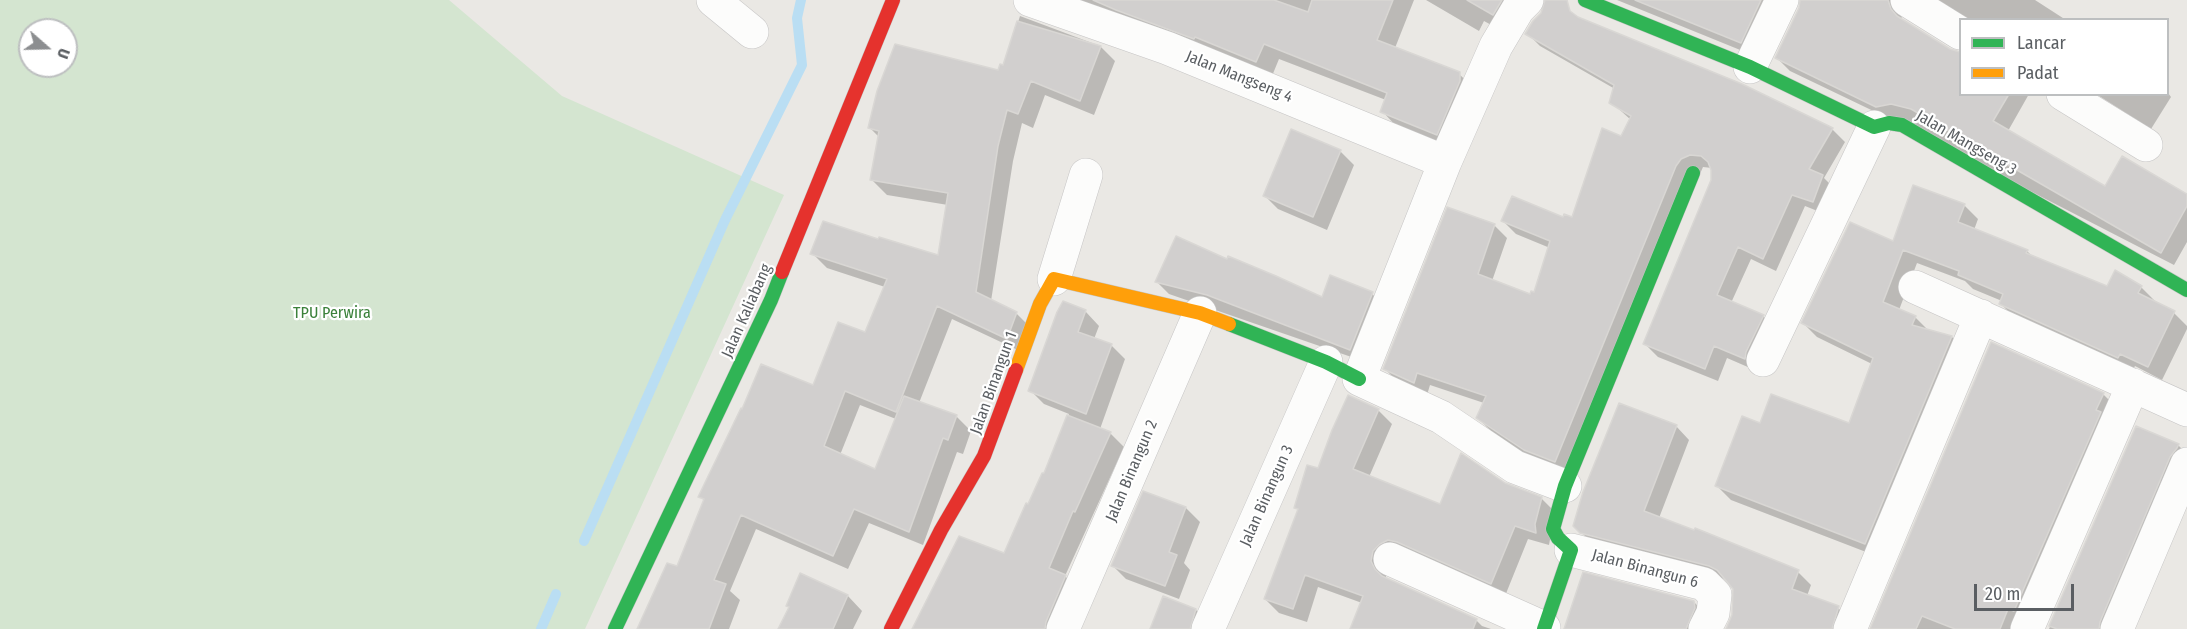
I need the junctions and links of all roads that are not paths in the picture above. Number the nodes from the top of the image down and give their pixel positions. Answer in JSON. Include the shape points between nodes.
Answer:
{"nodes":[{"id":1,"x":713,"y":0,"type":"edge"},
{"id":2,"x":893,"y":0,"type":"edge"},
{"id":3,"x":1030,"y":0,"type":"edge"},
{"id":4,"x":1527,"y":0,"type":"edge"},
{"id":5,"x":1585,"y":0,"type":"edge"},
{"id":6,"x":1782,"y":0,"type":"edge"},
{"id":7,"x":1907,"y":0,"type":"edge"},
{"id":8,"x":752,"y":32,"type":"dead end"},
{"id":9,"x":1959,"y":32,"type":"edge"},
{"id":10,"x":1750,"y":67,"type":"junction"},
{"id":11,"x":2066,"y":96,"type":"edge"},
{"id":12,"x":1874,"y":127,"type":"junction"},
{"id":13,"x":2146,"y":145,"type":"dead end"},
{"id":14,"x":1445,"y":162,"type":"junction"},
{"id":15,"x":1693,"y":173,"type":"dead end"},
{"id":16,"x":1086,"y":175,"type":"dead end"},
{"id":17,"x":1054,"y":279,"type":"junction"},
{"id":18,"x":1915,"y":287,"type":"dead end"},
{"id":19,"x":2187,"y":290,"type":"edge"},
{"id":20,"x":1200,"y":313,"type":"junction"},
{"id":21,"x":1981,"y":316,"type":"junction"},
{"id":22,"x":1763,"y":360,"type":"dead end"},
{"id":23,"x":1326,"y":362,"type":"junction"},
{"id":24,"x":1359,"y":379,"type":"junction"},
{"id":25,"x":2133,"y":385,"type":"junction"},
{"id":26,"x":2187,"y":410,"type":"edge"},
{"id":27,"x":2187,"y":464,"type":"edge"},
{"id":28,"x":1565,"y":486,"type":"junction"},
{"id":29,"x":1571,"y":550,"type":"junction"},
{"id":30,"x":1390,"y":560,"type":"dead end"},
{"id":31,"x":1066,"y":628,"type":"edge"},
{"id":32,"x":615,"y":629,"type":"edge"},
{"id":33,"x":891,"y":629,"type":"edge"},
{"id":34,"x":1208,"y":629,"type":"edge"},
{"id":35,"x":1544,"y":629,"type":"edge"},
{"id":36,"x":1705,"y":629,"type":"edge"},
{"id":37,"x":1851,"y":629,"type":"edge"},
{"id":38,"x":2027,"y":629,"type":"edge"},
{"id":39,"x":2117,"y":629,"type":"edge"}],
"edges":[{"from":1,"to":8,"type":"street"},
{"from":2,"to":32,"type":"street","name":"Jalan Kaliabang","via":[[771,300]]},
{"from":3,"to":14,"type":"street","name":"Jalan Mangseng 4","via":[[1167,48]]},
{"from":4,"to":14,"type":"street","via":[[1496,46]]},
{"from":5,"to":10,"type":"street","name":"Jalan Mangseng 3"},
{"from":6,"to":10,"type":"street"},
{"from":7,"to":9,"type":"street"},
{"from":10,"to":12,"type":"street","name":"Jalan Mangseng 3"},
{"from":11,"to":13,"type":"street"},
{"from":12,"to":19,"type":"street","name":"Jalan Mangseng 3","via":[[1902,125]]},
{"from":12,"to":22,"type":"street"},
{"from":14,"to":24,"type":"street"},
{"from":15,"to":28,"type":"street"},
{"from":16,"to":17,"type":"street"},
{"from":17,"to":20,"type":"street"},
{"from":17,"to":33,"type":"street","name":"Jalan Binangun 1","via":[[984,456]]},
{"from":18,"to":21,"type":"street"},
{"from":20,"to":23,"type":"street"},
{"from":20,"to":31,"type":"street","name":"Jalan Binangun 2"},
{"from":21,"to":25,"type":"street"},
{"from":21,"to":37,"type":"street"},
{"from":23,"to":24,"type":"street"},
{"from":23,"to":34,"type":"street","name":"Jalan Binangun 3"},
{"from":24,"to":28,"type":"street","via":[[1441,417],[1515,467]]},
{"from":25,"to":26,"type":"street"},
{"from":25,"to":38,"type":"street"},
{"from":27,"to":39,"type":"street"},
{"from":28,"to":29,"type":"street","via":[[1553,529]]},
{"from":29,"to":35,"type":"street"},
{"from":29,"to":36,"type":"street","name":"Jalan Binangun 6","via":[[1704,584],[1715,595],[1713,613]]},
{"from":30,"to":35,"type":"street"}]}
